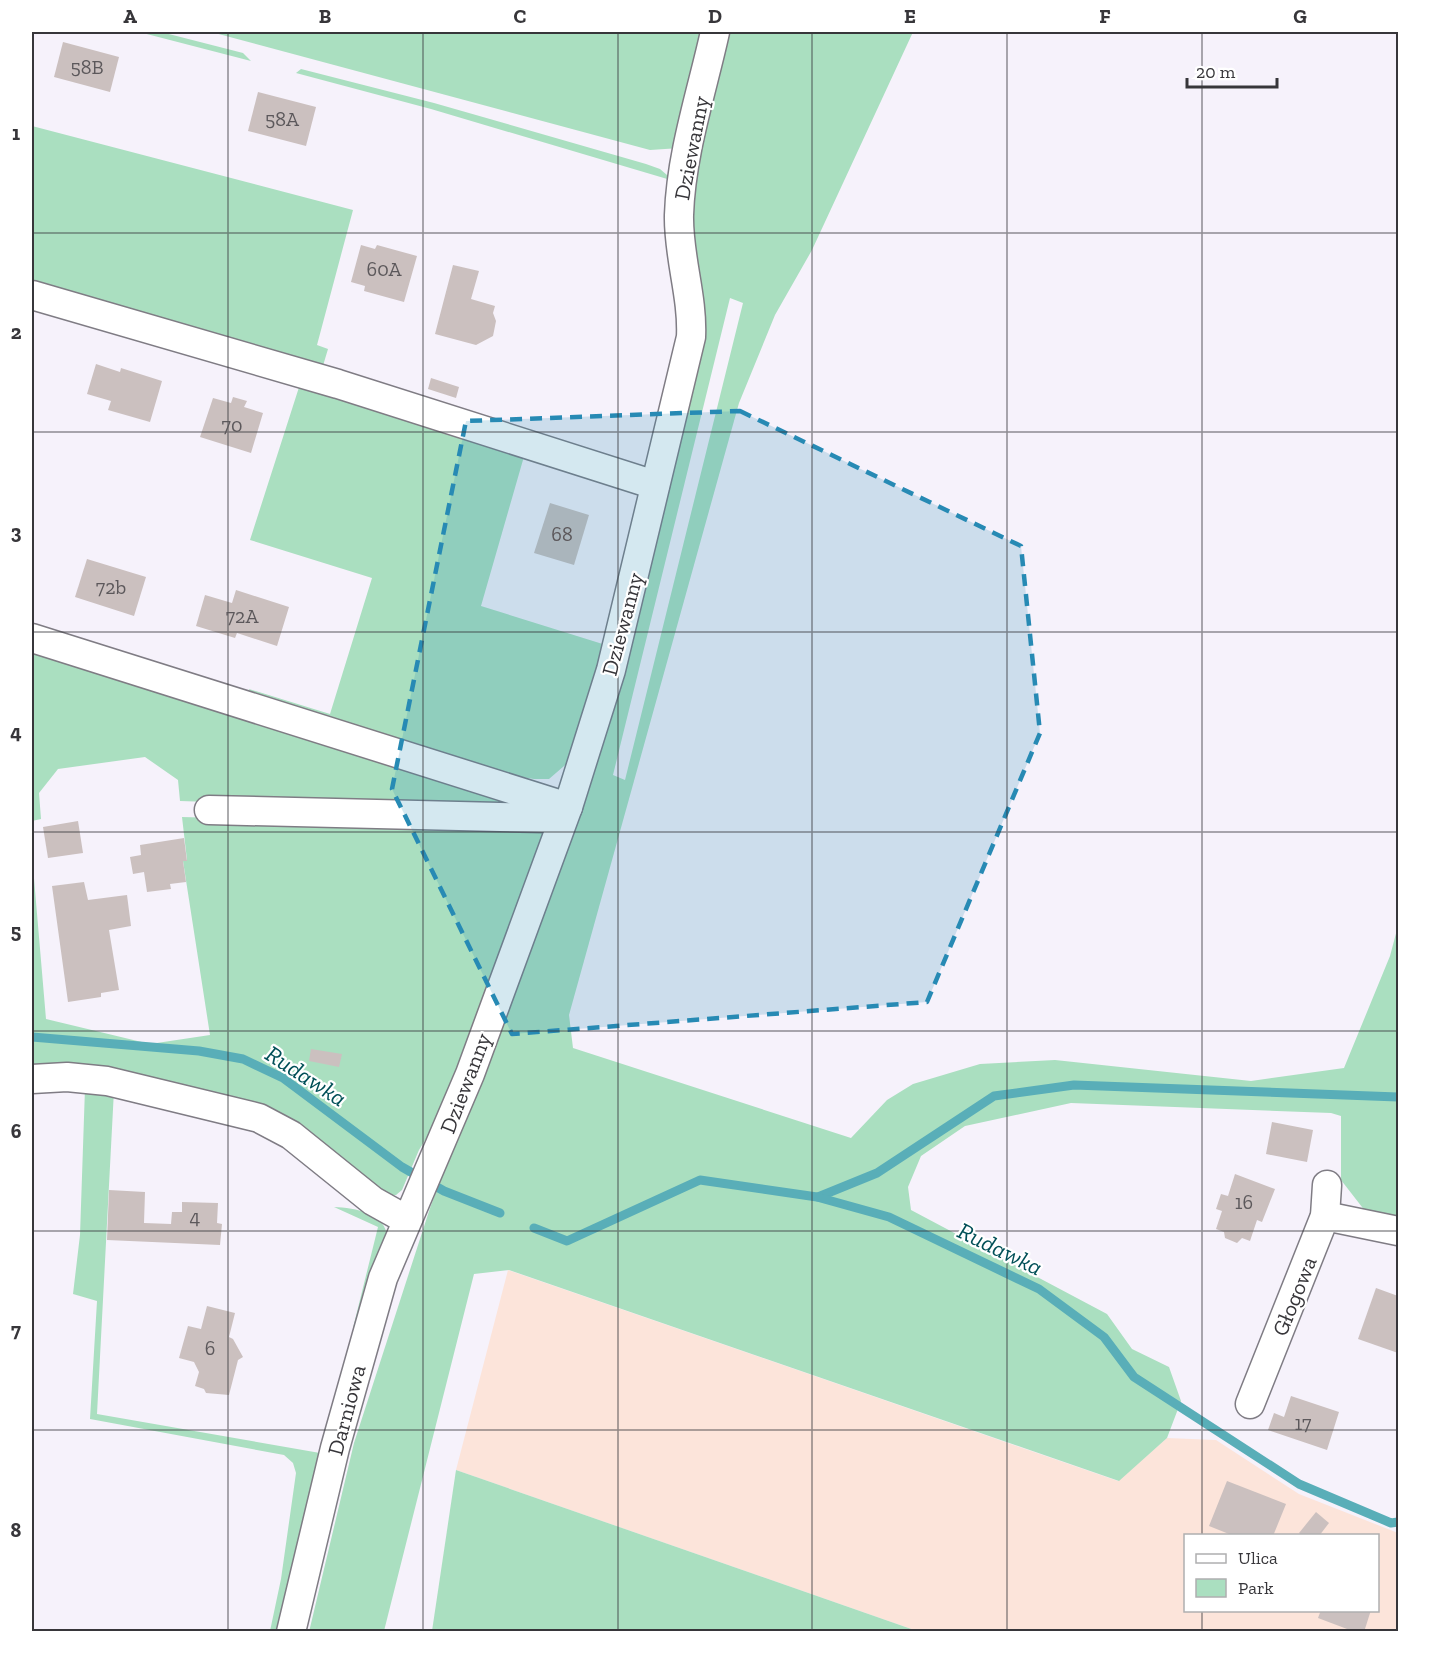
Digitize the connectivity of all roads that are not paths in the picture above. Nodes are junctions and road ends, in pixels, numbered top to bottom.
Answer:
1 (716, 32) edge
2 (32, 295) edge
3 (655, 486) junction
4 (32, 638) edge
5 (568, 807) junction
6 (209, 810) dead end
7 (32, 1079) edge
8 (1326, 1185) dead end
9 (419, 1194) joint
10 (1325, 1216) junction
11 (407, 1220) junction
12 (1398, 1231) edge
13 (1250, 1404) dead end
14 (291, 1632) edge

1 - 3 street, Dziewanny
2 - 3 street
3 - 5 street, Dziewanny
4 - 5 street
5 - 6 street
5 - 9 street, Dziewanny
7 - 11 street
8 - 10 street, Głogowa
9 - 11 street, Darniowa
10 - 12 street
10 - 13 street, Głogowa
11 - 14 street, Darniowa

